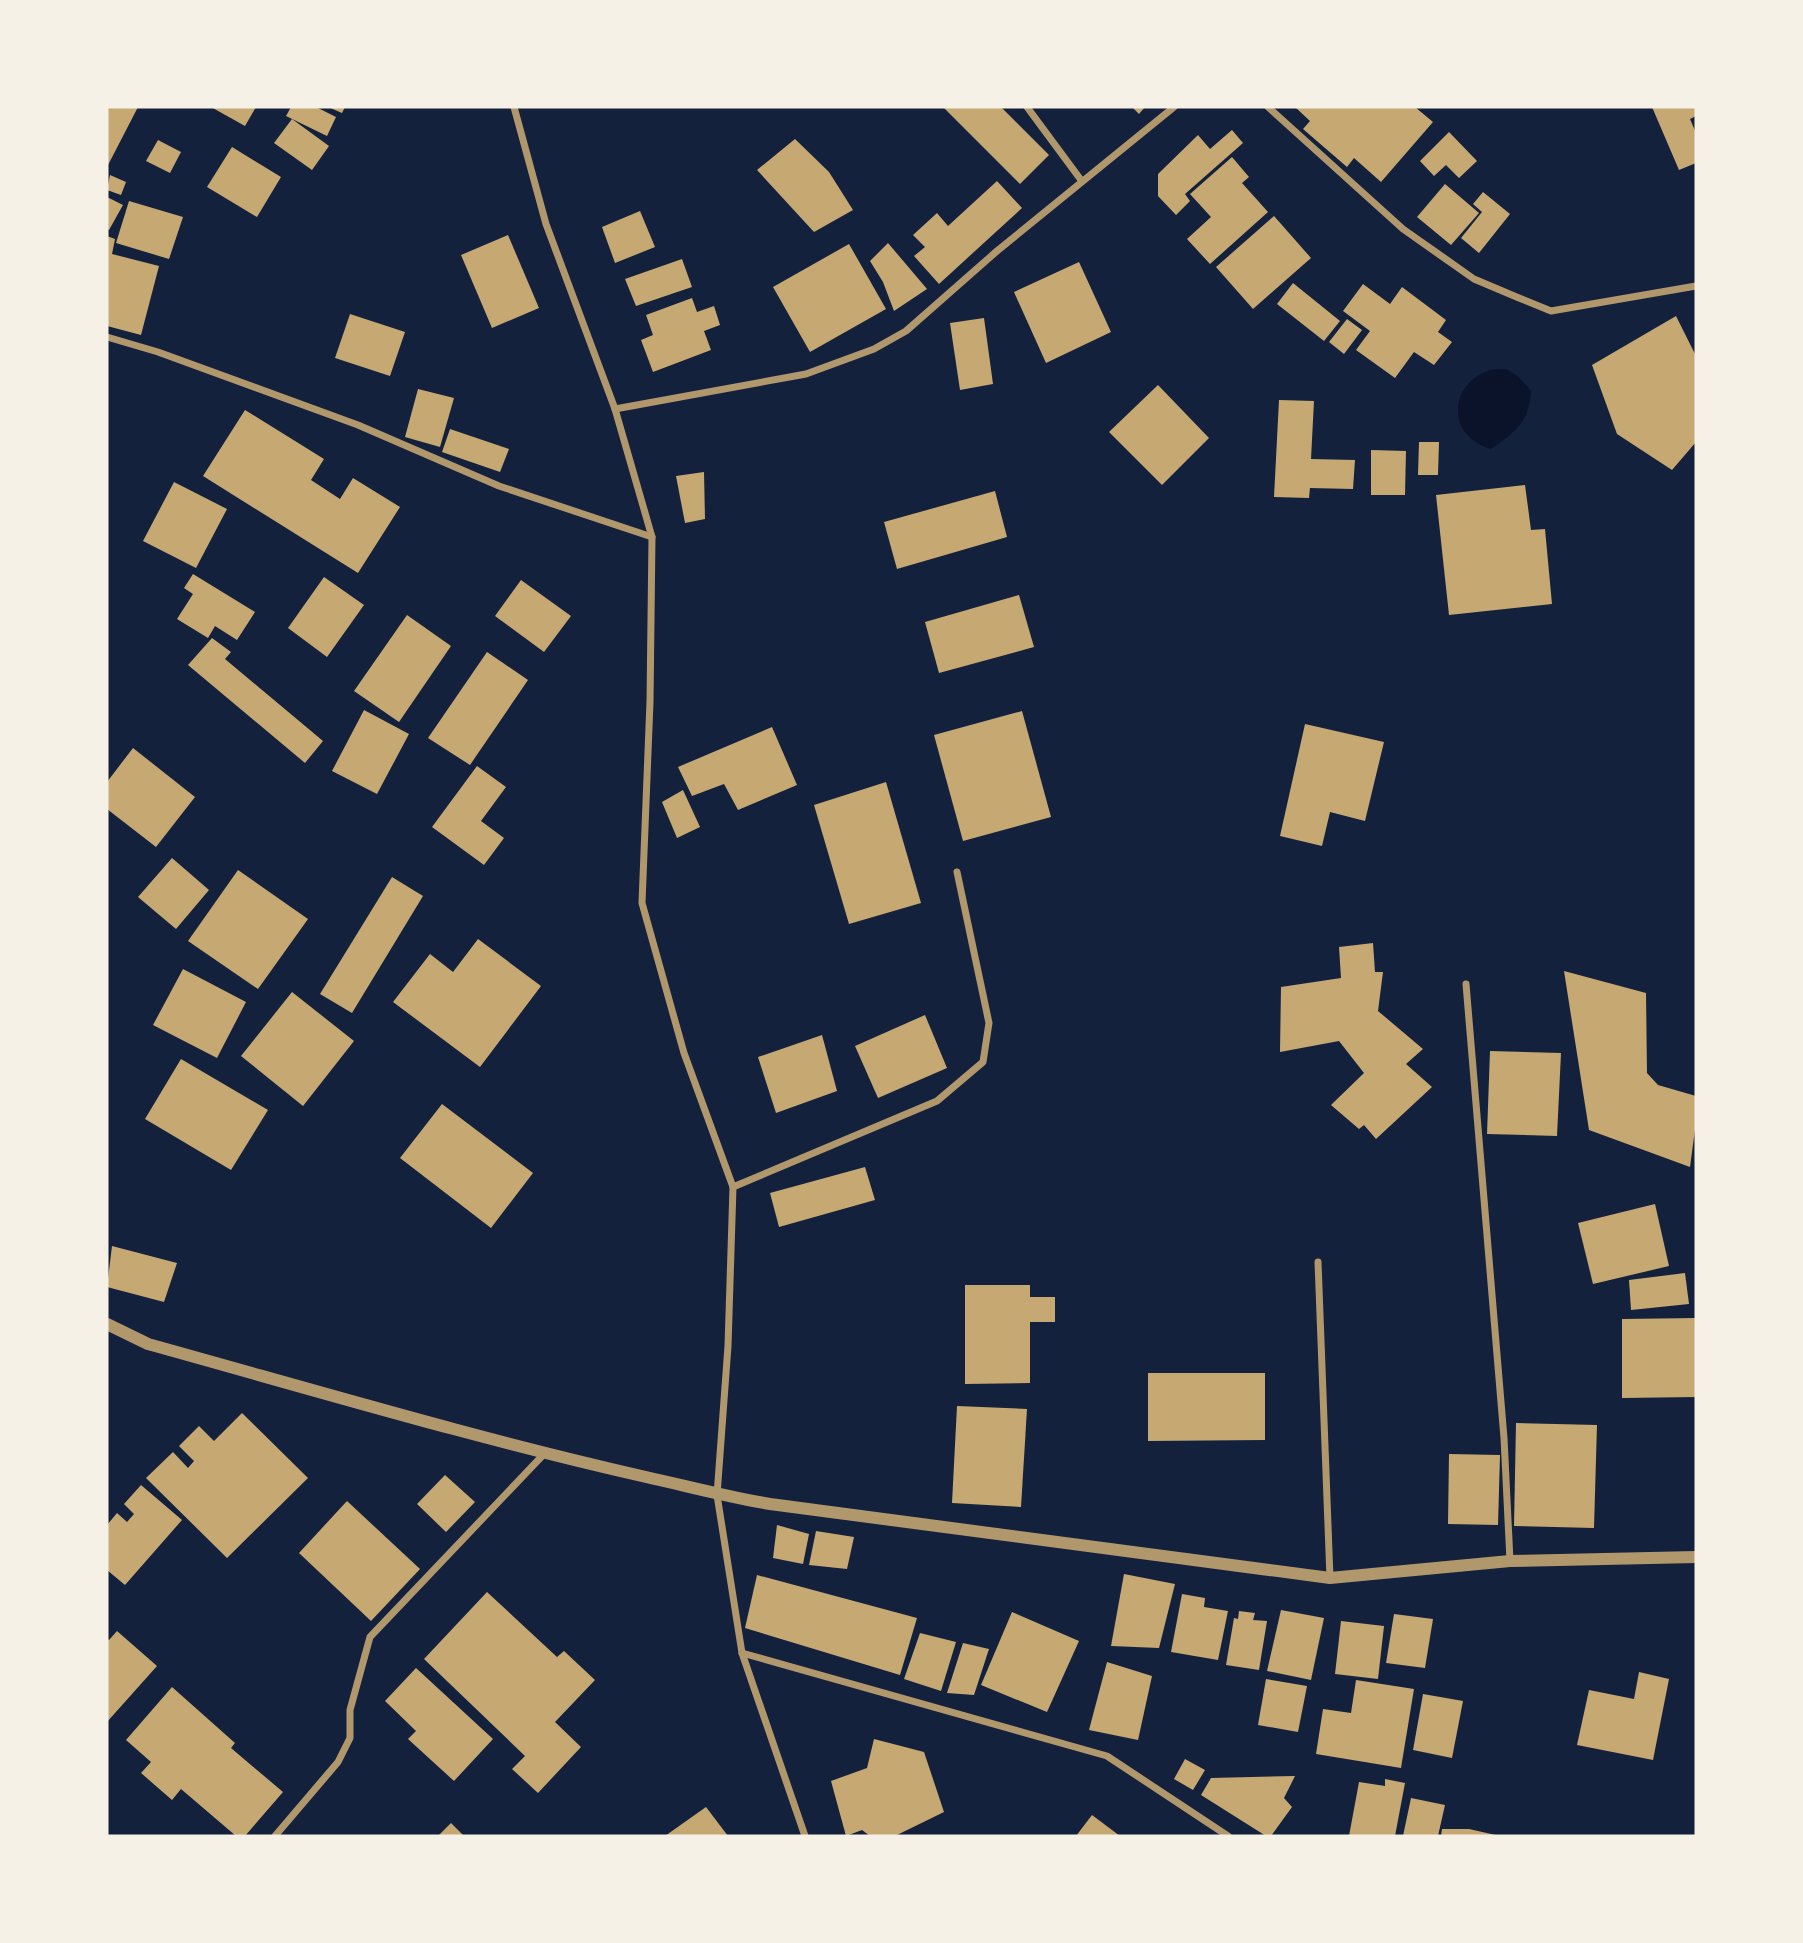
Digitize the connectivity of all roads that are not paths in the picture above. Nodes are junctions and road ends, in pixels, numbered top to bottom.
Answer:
1 (514, 107) edge
2 (1027, 107) edge
3 (1174, 107) edge
4 (1268, 107) edge
5 (1082, 180) junction
6 (1696, 286) edge
7 (107, 337) edge
8 (615, 410) junction
9 (652, 537) junction
10 (957, 872) dead end
11 (1466, 984) dead end
12 (733, 1187) junction
13 (1318, 1262) dead end
14 (107, 1324) edge
15 (544, 1454) junction
16 (717, 1495) junction
17 (1696, 1557) edge
18 (1510, 1561) junction
19 (1330, 1578) junction
20 (742, 1653) junction
21 (275, 1836) edge
22 (805, 1836) edge
23 (1228, 1836) edge

1 - 8 street
2 - 5 street
3 - 5 street
4 - 6 street
5 - 8 street
7 - 9 street
8 - 9 street
9 - 12 street
10 - 12 street
11 - 18 street
12 - 16 street
13 - 19 street
14 - 15 street
15 - 16 street
15 - 21 street
16 - 19 street
16 - 20 street
17 - 18 street
18 - 19 street
20 - 22 street
20 - 23 street

